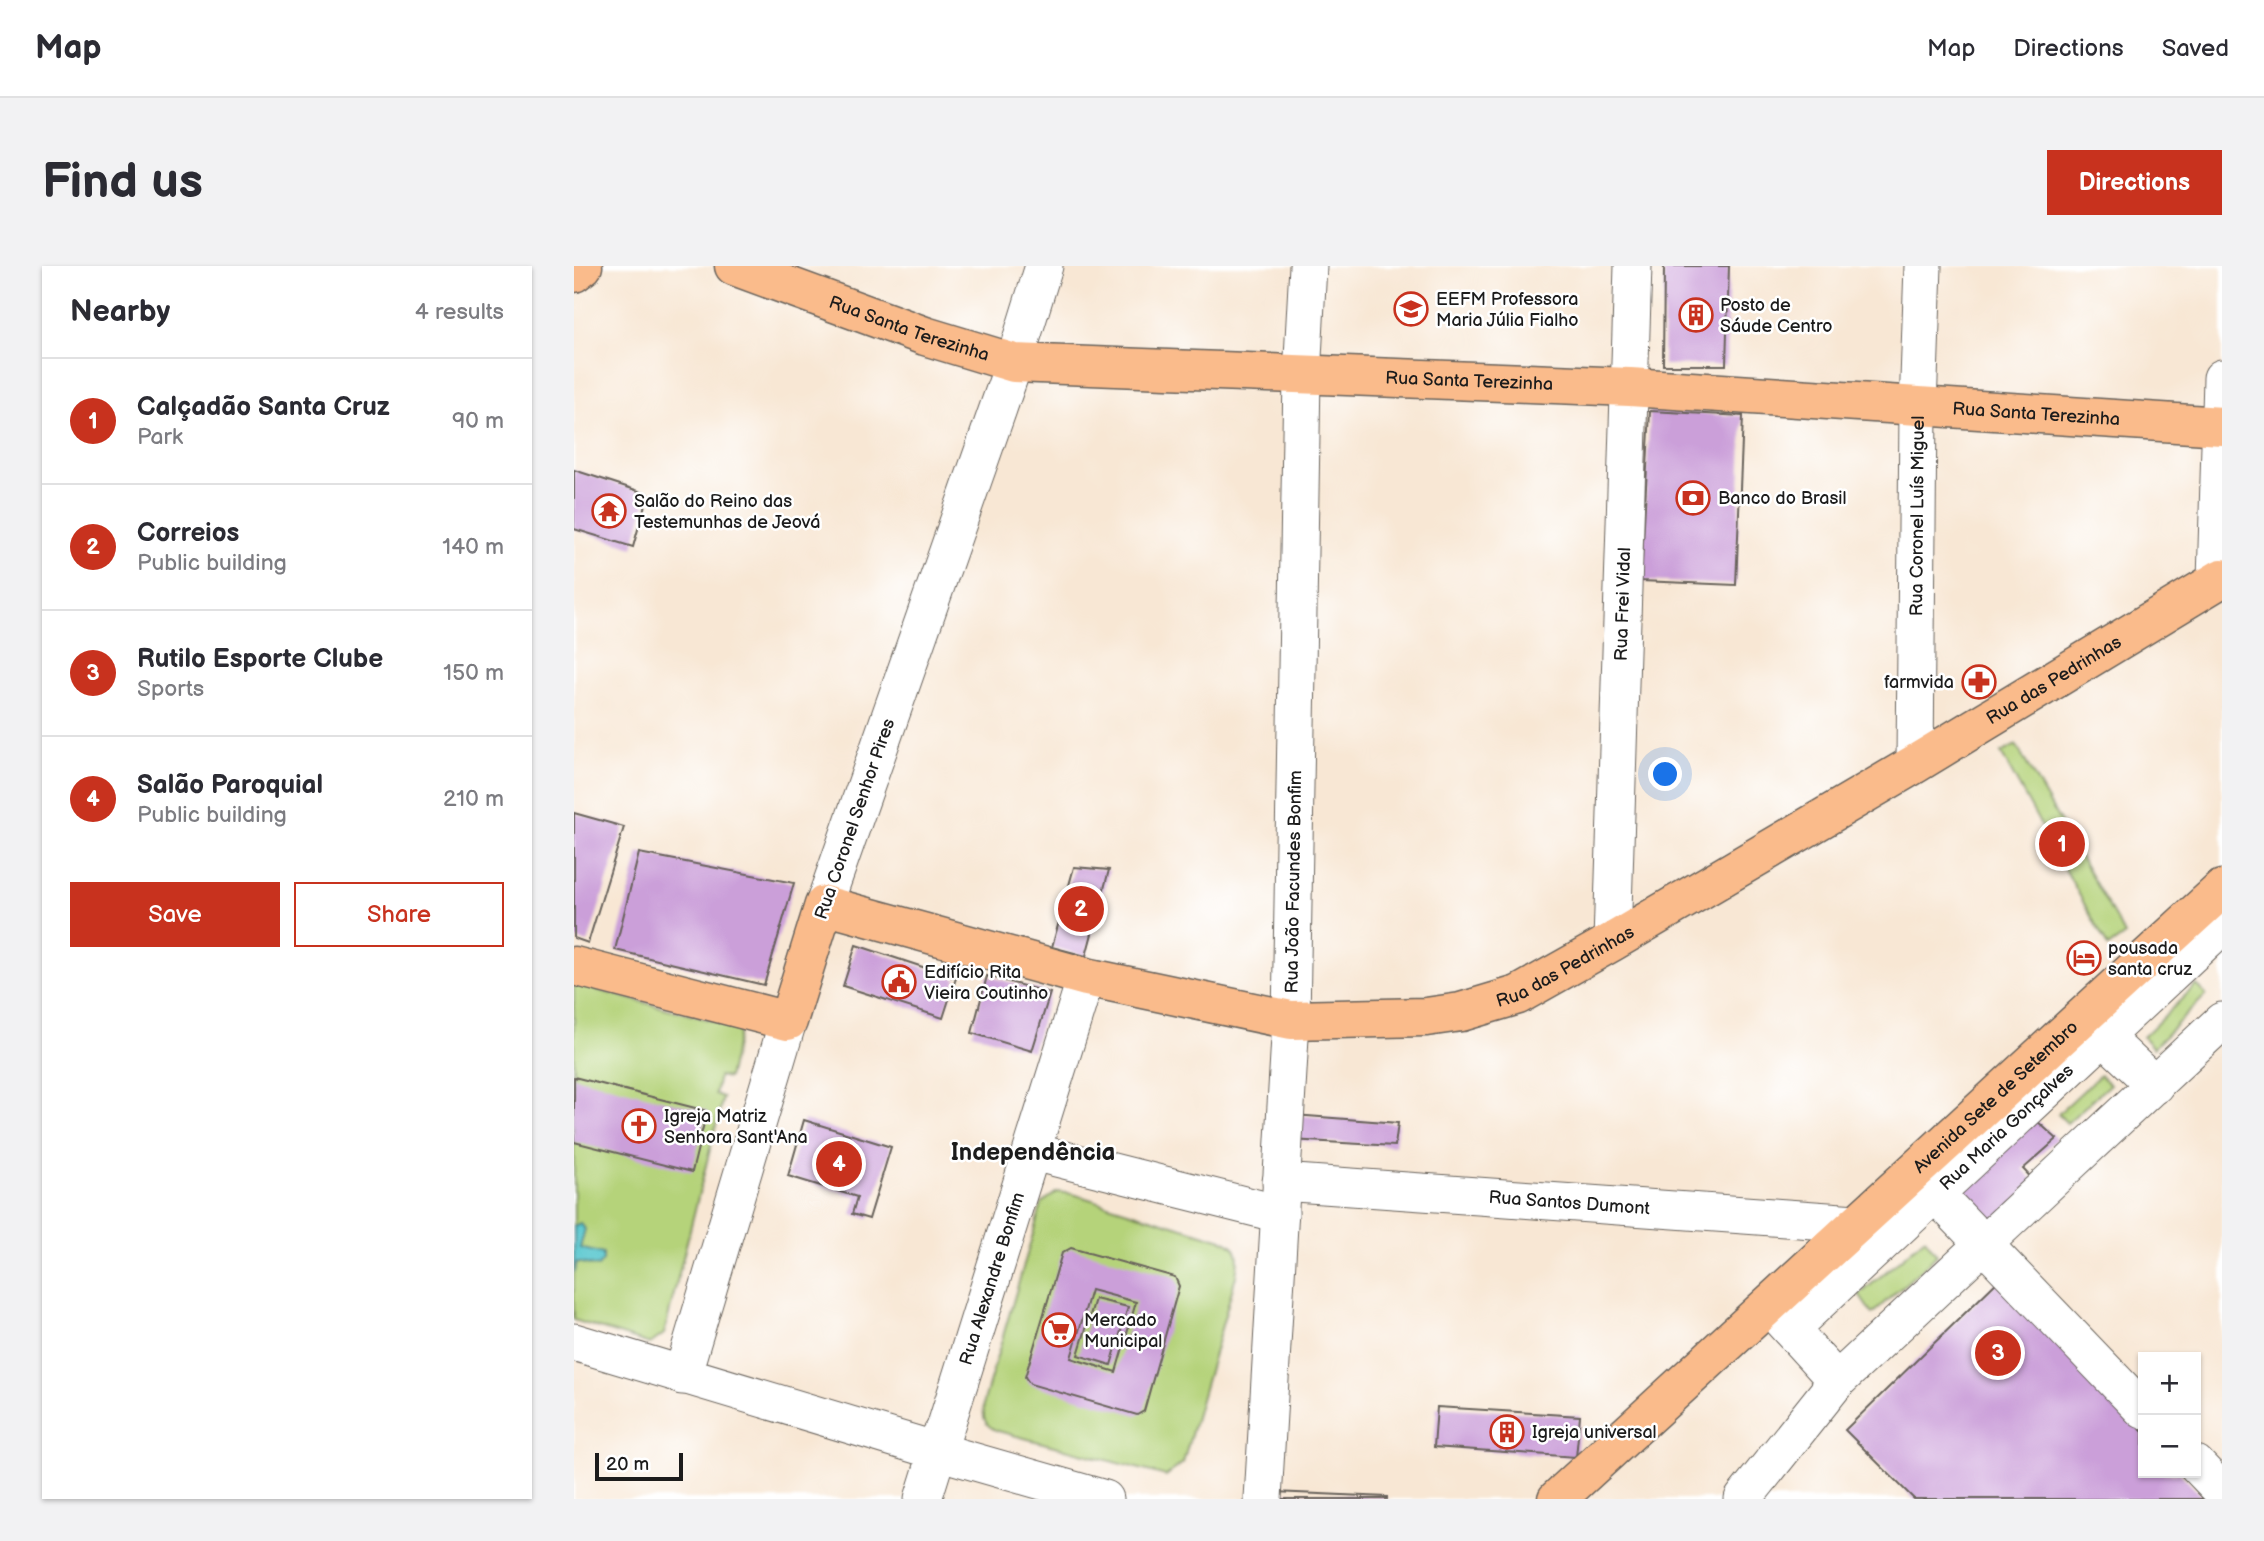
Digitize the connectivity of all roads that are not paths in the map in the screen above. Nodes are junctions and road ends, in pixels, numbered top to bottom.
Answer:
1 (583, 266) edge
2 (734, 266) edge
3 (1044, 266) edge
4 (1308, 266) edge
5 (1633, 266) edge
6 (1923, 266) edge
7 (574, 274) edge
8 (1014, 363) junction
9 (1302, 376) junction
10 (2222, 378) edge
11 (1630, 387) junction
12 (1918, 408) junction
13 (2221, 426) edge
14 (2219, 579) edge
15 (1914, 764) junction
16 (2222, 889) edge
17 (824, 905) junction
18 (2218, 939) edge
19 (1612, 942) junction
20 (574, 966) edge
21 (1086, 977) junction
22 (1291, 1020) junction
23 (788, 1021) junction
24 (2222, 1021) edge
25 (2104, 1037) junction
26 (2155, 1085) junction
27 (1033, 1152) junction
28 (1924, 1183) junction
29 (1280, 1198) junction
30 (1856, 1223) junction
31 (1985, 1245) junction
32 (1778, 1317) junction
33 (574, 1342) edge
34 (682, 1376) junction
35 (1837, 1381) junction
36 (2138, 1405) edge
37 (937, 1451) junction
38 (2201, 1469) edge
39 (2222, 1492) edge
40 (923, 1499) edge
41 (1105, 1499) edge
42 (1263, 1499) edge
43 (1557, 1499) edge
44 (1743, 1499) edge

1 - 7 main road
2 - 8 main road, Rua Santa Terezinha
3 - 8 street, Rua Coronel Senhor Pires
4 - 9 street, Rua João Facundes Bonfim
5 - 11 street, Rua Frei Vidal
6 - 12 street, Rua Coronel Luís Miguel
8 - 9 main road, Rua Santa Terezinha
8 - 17 street, Rua Coronel Senhor Pires
9 - 11 main road, Rua Santa Terezinha
9 - 22 street, Rua João Facundes Bonfim
10 - 13 street
11 - 12 main road, Rua Santa Terezinha
11 - 19 street, Rua Frei Vidal
12 - 13 main road, Rua Santa Terezinha
12 - 15 street, Rua Coronel Luís Miguel
13 - 14 street
14 - 15 main road, Rua das Pedrinhas
15 - 19 main road, Rua das Pedrinhas
16 - 28 main road, Avenida Sete de Setembro
17 - 21 main road, Rua das Pedrinhas
17 - 23 main road, Rua Coronel Senhor Pires
18 - 25 street, Rua Maria Gonçalves
19 - 22 main road, Rua das Pedrinhas
20 - 23 main road
21 - 22 main road, Rua das Pedrinhas
21 - 27 street, Rua Alexandre Bonfim
22 - 29 street, Rua João Facundes Bonfim
23 - 34 street, Rua Coronel Senhor Pires
24 - 26 street
25 - 26 street
25 - 28 street, Rua Maria Gonçalves
26 - 31 street
27 - 29 street, Rua Santos Dumont
27 - 37 street, Rua Alexandre Bonfim
28 - 30 main road, Avenida Sete de Setembro
28 - 31 street
28 - 32 street, Rua Maria Gonçalves
29 - 30 street, Rua Santos Dumont
29 - 42 street, Rua João Facundes Bonfim
30 - 32 main road, Avenida Sete de Setembro
31 - 35 street
31 - 36 street
32 - 35 street
32 - 43 main road, Avenida Sete de Setembro
33 - 34 street
34 - 37 street
35 - 44 street
37 - 40 street, Rua Alexandre Bonfim
37 - 41 street
38 - 39 street

